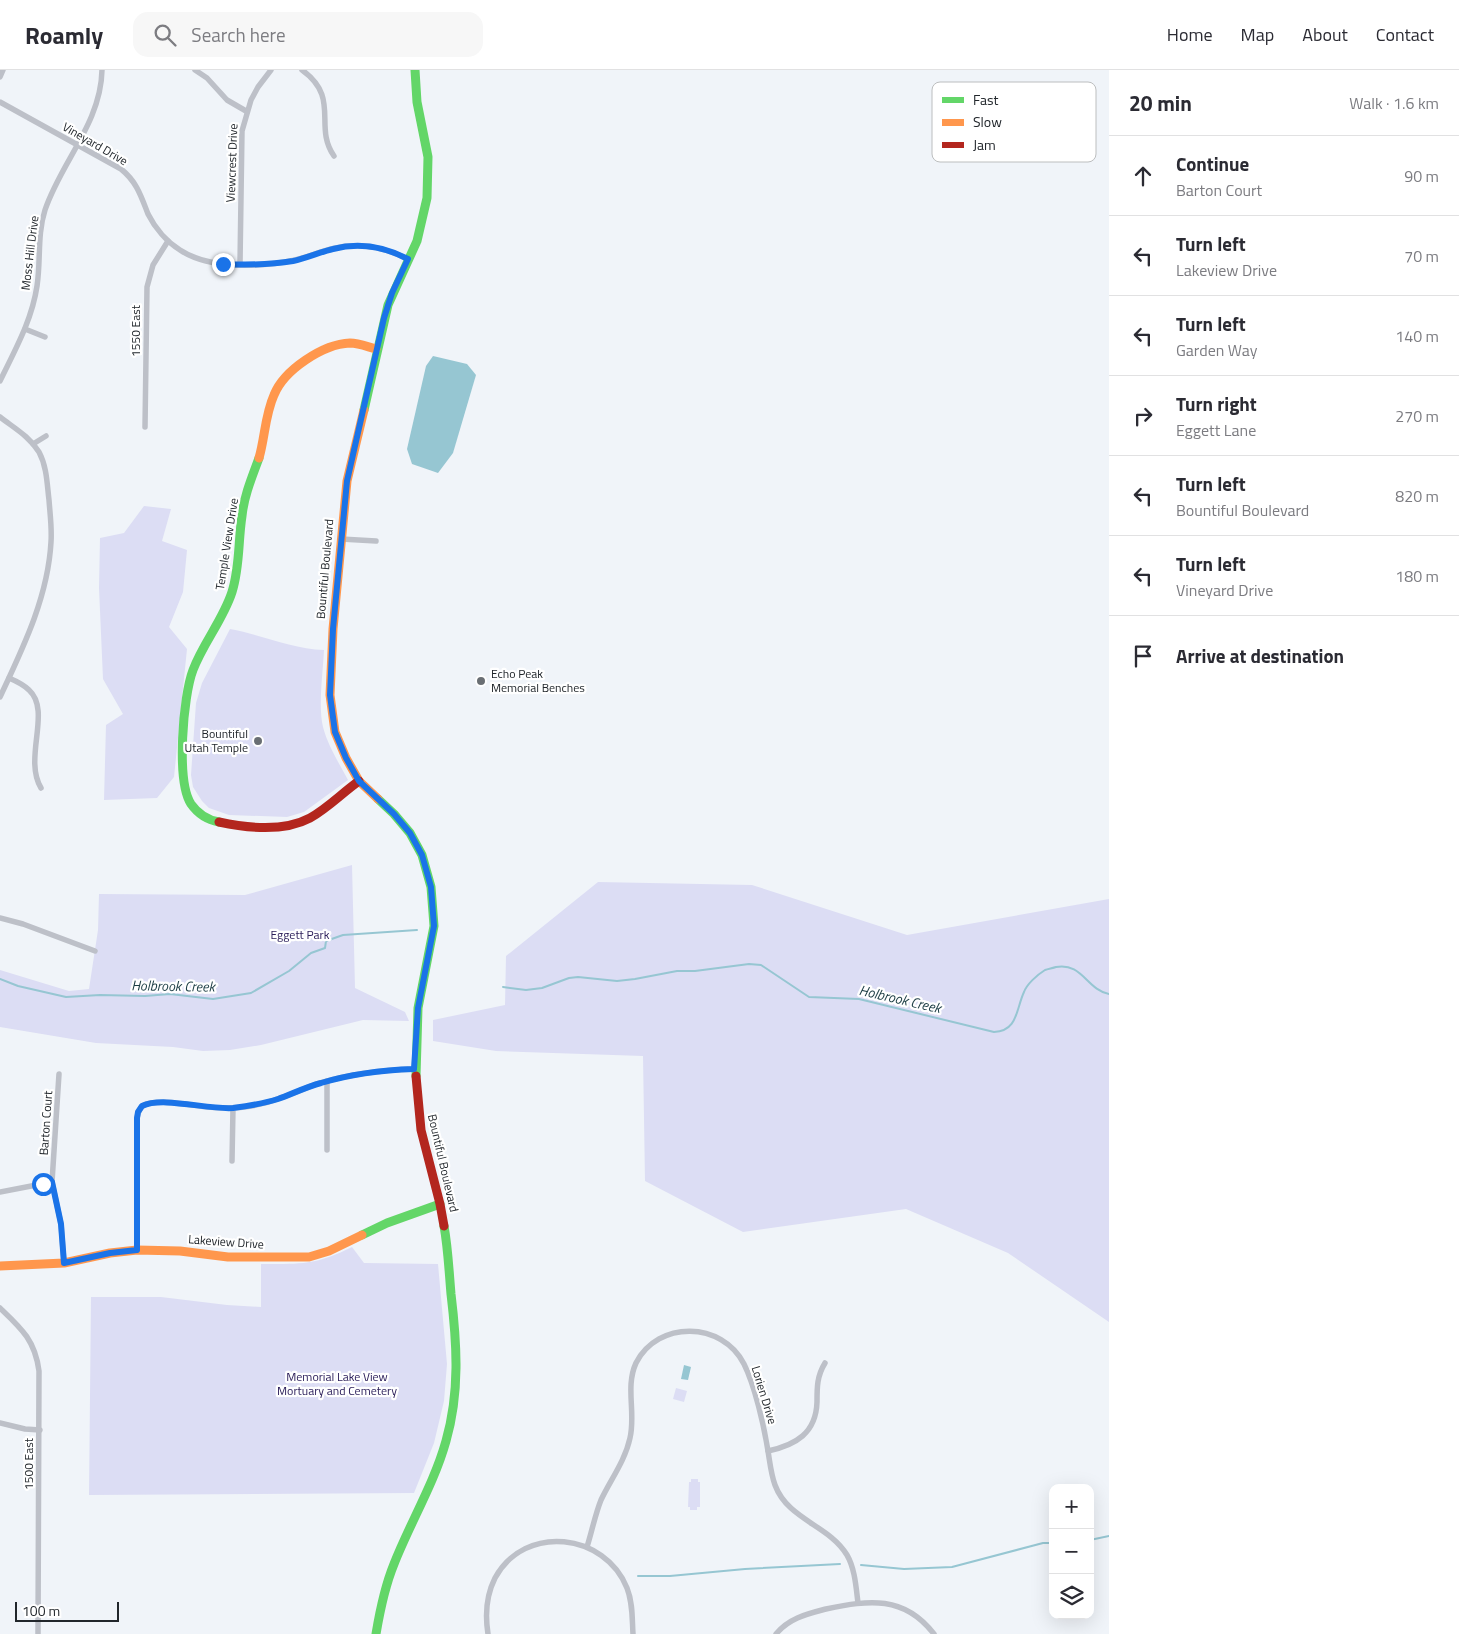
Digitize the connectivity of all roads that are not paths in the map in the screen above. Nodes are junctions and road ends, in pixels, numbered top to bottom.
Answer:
1 (3, 70) edge
2 (102, 70) edge
3 (195, 70) edge
4 (271, 70) edge
5 (302, 70) edge
6 (415, 70) edge
7 (0, 77) edge
8 (0, 102) edge
9 (246, 111) junction
10 (78, 144) junction
11 (334, 156) dead end
12 (168, 241) junction
13 (408, 259) junction
14 (240, 264) junction
15 (26, 329) junction
16 (45, 337) dead end
17 (376, 349) junction
18 (0, 381) edge
19 (0, 417) edge
20 (145, 427) dead end
21 (46, 436) dead end
22 (33, 444) junction
23 (341, 539) junction
24 (376, 541) dead end
25 (8, 678) junction
26 (0, 697) edge
27 (359, 781) junction
28 (41, 788) dead end
29 (0, 918) edge
30 (95, 951) dead end
31 (414, 1069) junction
32 (59, 1074) dead end
33 (327, 1081) junction
34 (233, 1108) junction
35 (327, 1150) dead end
36 (232, 1161) dead end
37 (52, 1182) junction
38 (0, 1192) edge
39 (440, 1204) junction
40 (137, 1250) junction
41 (64, 1263) junction
42 (0, 1266) edge
43 (0, 1308) edge
44 (824, 1364) dead end
45 (0, 1423) edge
46 (40, 1430) junction
47 (768, 1452) junction
48 (587, 1547) junction
49 (858, 1603) junction
50 (38, 1634) edge
51 (376, 1634) edge
52 (488, 1634) edge
53 (633, 1634) edge
54 (776, 1634) edge
55 (934, 1634) edge

1 - 7 street
2 - 10 street, Moss Hill Drive
3 - 9 street
4 - 9 street, Viewcrest Drive
5 - 11 street
6 - 13 main road, Bountiful Boulevard
8 - 10 street, Vineyard Drive
9 - 14 street, Viewcrest Drive
10 - 12 street, Vineyard Drive
10 - 15 street, Moss Hill Drive
12 - 14 street, Vineyard Drive
12 - 20 street, 1550 East
13 - 14 street, Vineyard Drive
13 - 17 main road, Bountiful Boulevard
15 - 16 street
15 - 18 street, Moss Hill Drive
17 - 23 main road, Bountiful Boulevard
17 - 27 main road, Temple View Drive
19 - 22 street
21 - 22 street
22 - 25 street
23 - 24 street
23 - 27 main road, Bountiful Boulevard
25 - 26 street
25 - 28 street
27 - 31 main road, Bountiful Boulevard
29 - 30 street
31 - 33 street
31 - 39 main road, Bountiful Boulevard
32 - 37 street, Barton Court
33 - 34 street
33 - 35 street
34 - 36 street
34 - 40 street
37 - 38 street
37 - 41 street, Barton Court
39 - 40 main road, Lakeview Drive
39 - 51 main road, Bountiful Boulevard
40 - 41 main road, Lakeview Drive
41 - 42 main road, Lakeview Drive
43 - 46 street, 1500 East
44 - 47 street
45 - 46 street
46 - 50 street, 1500 East
47 - 48 street, Lorien Drive
47 - 49 street, Lorien Drive
48 - 52 street
48 - 53 street
49 - 54 street
49 - 55 street

